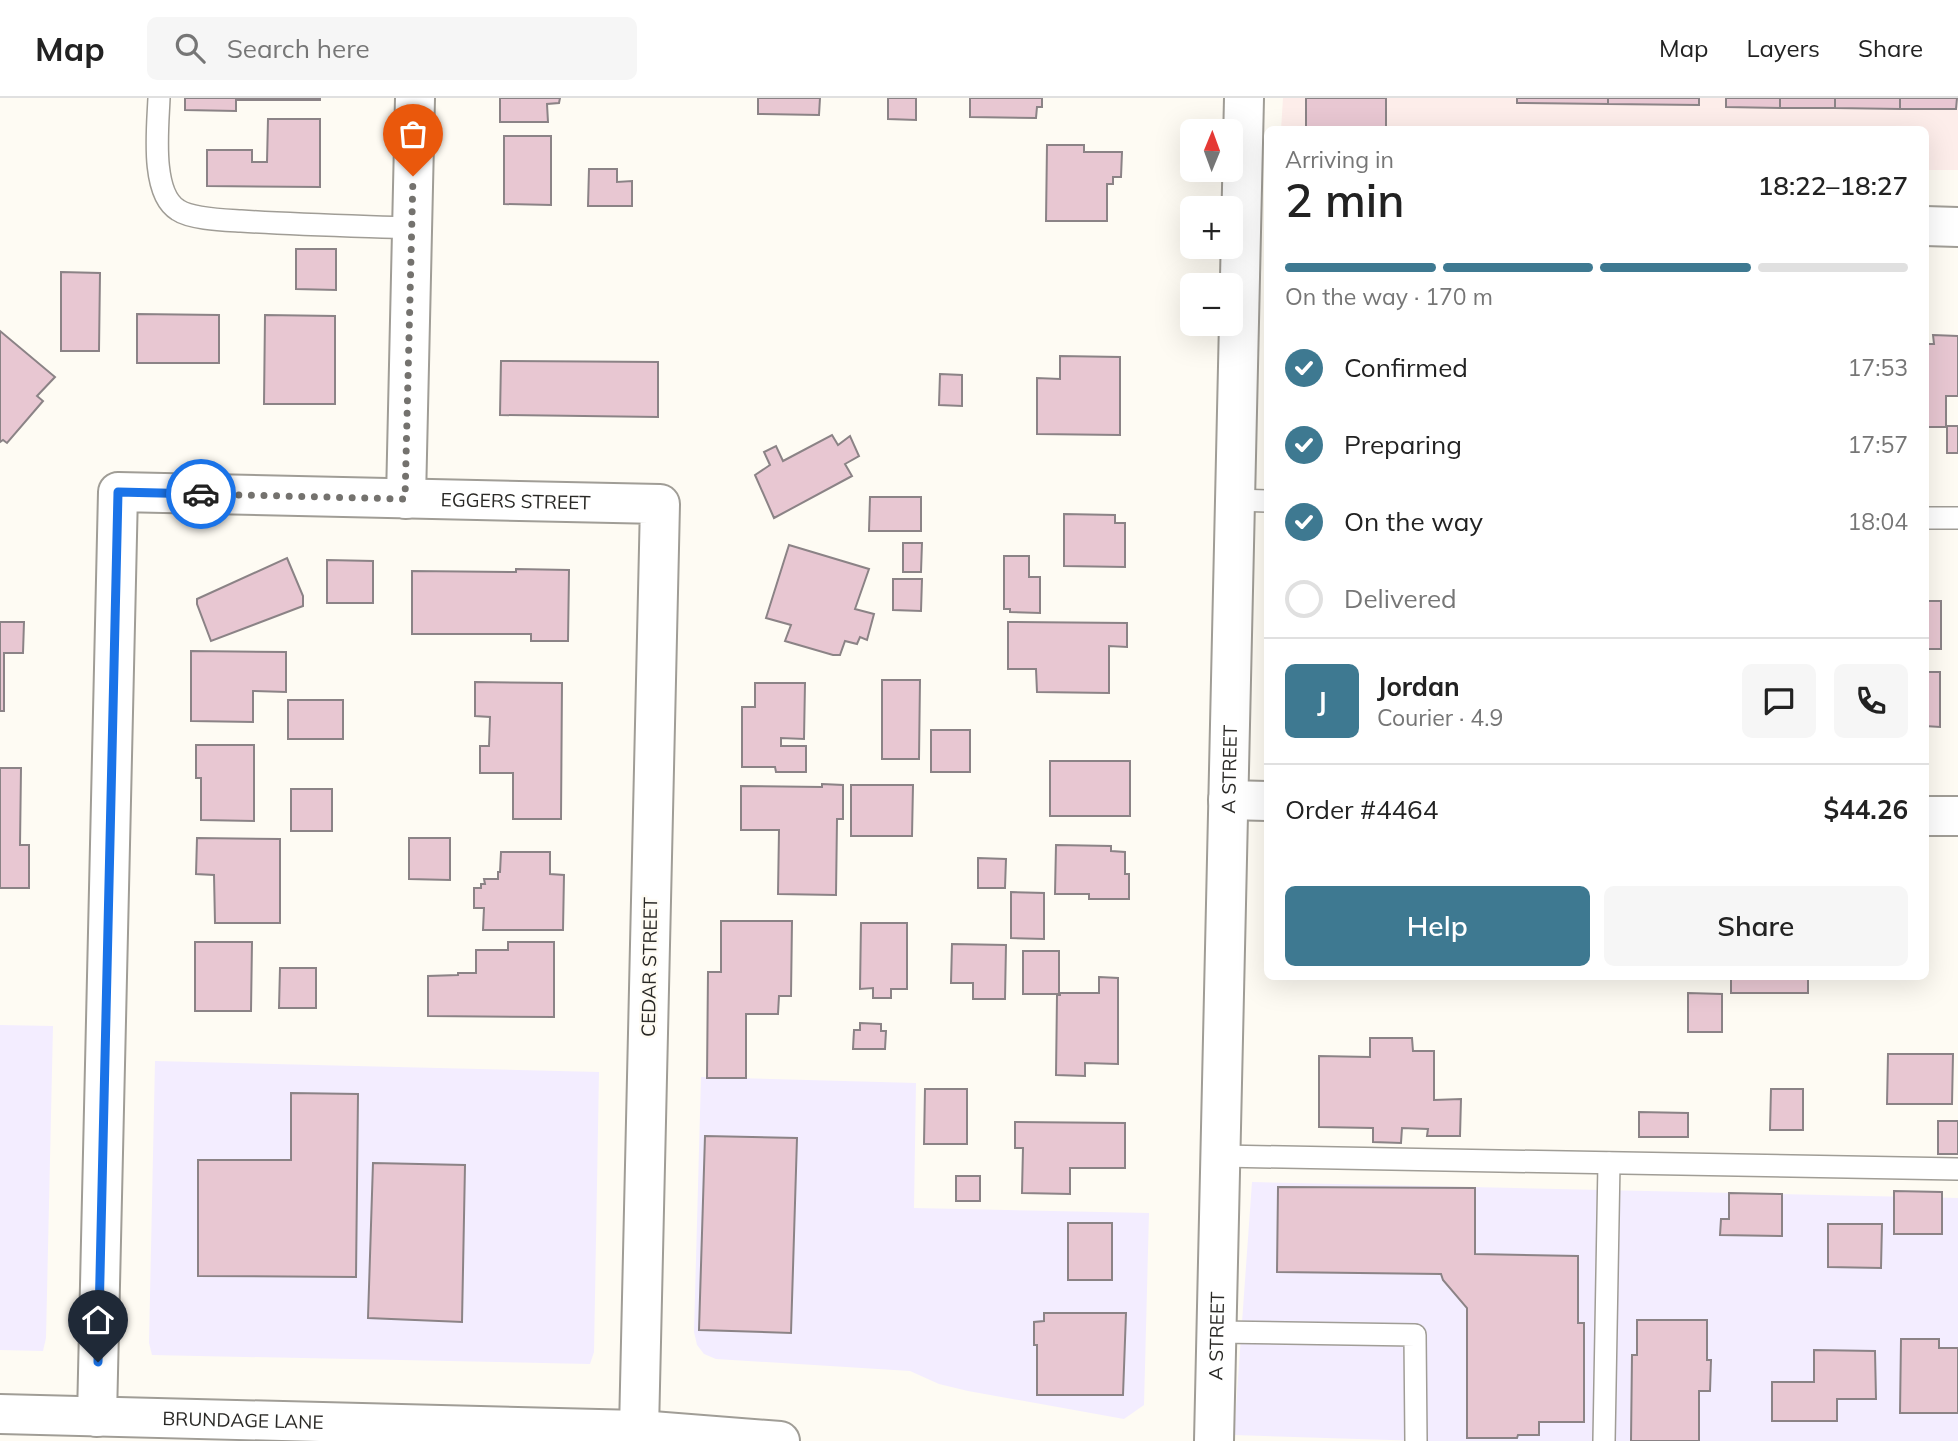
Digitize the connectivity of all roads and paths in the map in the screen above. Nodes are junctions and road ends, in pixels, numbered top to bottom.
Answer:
1 (159, 98) edge
2 (415, 98) edge
3 (1244, 98) edge
4 (1254, 211) edge
5 (1929, 226) edge
6 (1958, 227) edge
7 (412, 228) junction
8 (405, 499) junction
9 (1251, 500) edge
10 (660, 504) joint
11 (1929, 517) edge
12 (1958, 518) edge
13 (1228, 800) junction
14 (1264, 801) edge
15 (1929, 816) edge
16 (1958, 816) edge
17 (1221, 1156) junction
18 (1609, 1163) junction
19 (1958, 1169) edge
20 (1217, 1332) junction
21 (0, 1415) edge
22 (97, 1417) junction
23 (639, 1430) junction
24 (369, 1433) edge
25 (463, 1433) edge
26 (780, 1441) edge
27 (1214, 1441) edge
28 (1416, 1441) edge
29 (1604, 1441) edge

1 - 7 lane
2 - 7 street
3 - 4 street, A STREET
4 - 9 street, A STREET
5 - 6 street
7 - 8 street
8 - 10 street, EGGERS STREET
8 - 22 street, EGGERS STREET
9 - 13 street, A STREET
10 - 23 street, CEDAR STREET
11 - 12 lane
13 - 14 street
13 - 17 street, A STREET
15 - 16 street
17 - 18 lane
17 - 20 street, A STREET
18 - 19 lane
18 - 29 lane
20 - 27 street, A STREET
20 - 28 lane
21 - 22 street, BRUNDAGE LANE
22 - 24 street, BRUNDAGE LANE
23 - 25 street, BRUNDAGE LANE
23 - 26 street, BRUNDAGE LANE
24 - 25 street, BRUNDAGE LANE

